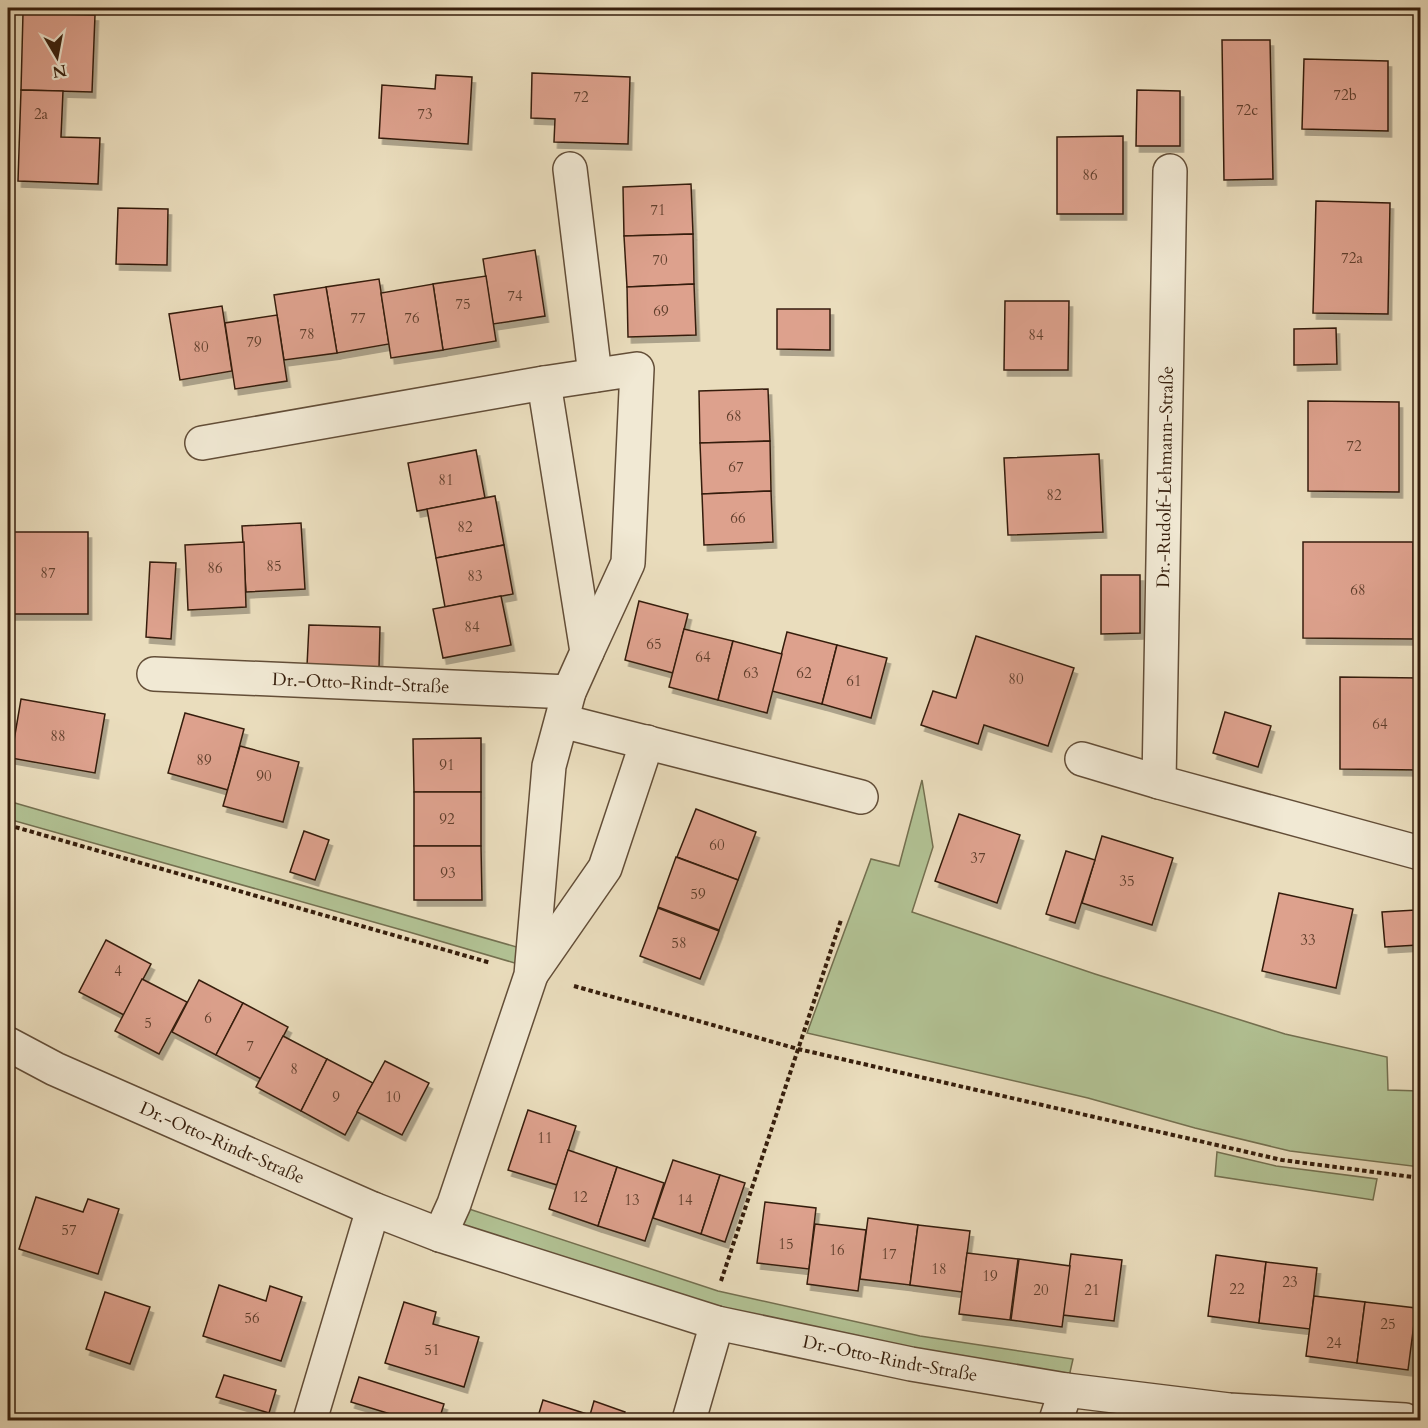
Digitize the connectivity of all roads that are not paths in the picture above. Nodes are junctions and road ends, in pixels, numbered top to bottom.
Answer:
1 (570, 169) dead end
2 (1170, 171) dead end
3 (595, 375) junction
4 (544, 383) junction
5 (202, 443) dead end
6 (586, 652) junction
7 (154, 674) dead end
8 (565, 706) junction
9 (647, 741) junction
10 (1082, 759) dead end
11 (1160, 783) junction
12 (861, 798) dead end
13 (1420, 853) edge
14 (531, 975) junction
15 (8, 1044) edge
16 (373, 1209) junction
17 (440, 1235) junction
18 (717, 1323) junction
19 (1061, 1405) edge
20 (310, 1420) edge
21 (688, 1420) edge
22 (1405, 1420) edge

1 - 3 street
2 - 11 street, Dr.-Rudolf-Lehmann-Straße
3 - 4 street
3 - 6 street
4 - 5 street
4 - 6 street
6 - 8 street
7 - 8 street, Dr.-Otto-Rindt-Straße
8 - 9 street, Dr.-Otto-Rindt-Straße
8 - 14 street
9 - 12 street, Dr.-Otto-Rindt-Straße
9 - 14 street
10 - 11 street
11 - 13 street
14 - 17 street
15 - 16 street, Dr.-Otto-Rindt-Straße
16 - 17 street, Dr.-Otto-Rindt-Straße
16 - 20 street
17 - 18 street, Dr.-Otto-Rindt-Straße
18 - 19 street, Dr.-Otto-Rindt-Straße
18 - 21 street
19 - 22 street, Dr.-Otto-Rindt-Straße

